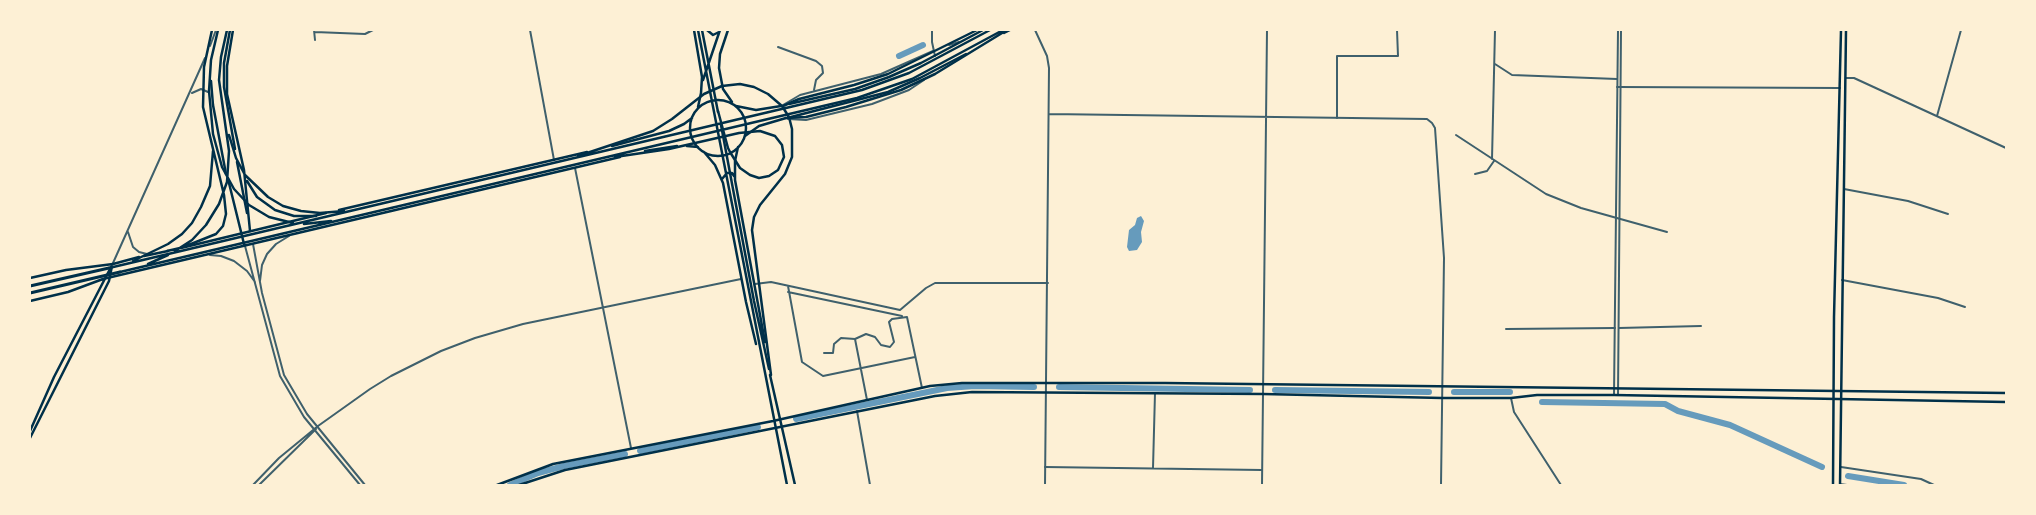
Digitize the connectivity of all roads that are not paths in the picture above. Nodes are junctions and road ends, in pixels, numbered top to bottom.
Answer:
1 (212, 30) edge
2 (217, 30) edge
3 (230, 30) edge
4 (373, 30) edge
5 (530, 30) edge
6 (694, 30) edge
7 (698, 30) edge
8 (702, 30) edge
9 (706, 30) edge
10 (720, 30) edge
11 (728, 30) edge
12 (932, 30) edge
13 (977, 30) edge
14 (983, 30) edge
15 (990, 30) edge
16 (1007, 30) edge
17 (1035, 30) edge
18 (1267, 30) edge
19 (1397, 30) edge
20 (1495, 30) edge
21 (1619, 30) edge
22 (1841, 30) edge
23 (1846, 30) edge
24 (1961, 30) edge
25 (314, 31) edge
26 (315, 40) dead end
27 (964, 40) junction
28 (778, 47) dead end
29 (933, 50) junction
30 (935, 56) junction
31 (1494, 63) junction
32 (934, 71) junction
33 (1846, 78) junction
34 (1617, 79) junction
35 (702, 87) junction
36 (1619, 87) junction
37 (1840, 88) junction
38 (814, 92) junction
39 (212, 96) junction
40 (189, 97) junction
41 (733, 104) junction
42 (736, 106) junction
43 (783, 106) junction
44 (698, 108) junction
45 (718, 111) junction
46 (223, 113) junction
47 (1049, 114) junction
48 (211, 115) junction
49 (1937, 116) junction
50 (1266, 117) junction
51 (692, 118) junction
52 (786, 118) junction
53 (1336, 118) junction
54 (1456, 135) dead end
55 (745, 136) junction
56 (647, 138) junction
57 (698, 147) junction
58 (738, 147) junction
59 (2006, 148) edge
60 (650, 150) junction
61 (704, 152) junction
62 (603, 158) junction
63 (554, 160) junction
64 (1493, 160) junction
65 (557, 162) junction
66 (575, 168) junction
67 (1475, 174) dead end
68 (245, 176) junction
69 (735, 177) junction
70 (722, 180) junction
71 (1844, 189) junction
72 (380, 204) junction
73 (364, 214) junction
74 (1948, 214) dead end
75 (316, 216) junction
76 (1618, 219) junction
77 (128, 231) junction
78 (250, 231) junction
79 (1667, 232) dead end
80 (241, 233) junction
81 (294, 234) junction
82 (253, 244) junction
83 (245, 246) junction
84 (167, 251) junction
85 (152, 254) junction
86 (207, 255) junction
87 (113, 264) junction
88 (108, 268) junction
89 (120, 272) junction
90 (30, 278) edge
91 (110, 278) junction
92 (103, 279) junction
93 (741, 279) junction
94 (1842, 280) junction
95 (760, 283) junction
96 (1048, 283) junction
97 (755, 284) junction
98 (30, 286) edge
99 (257, 286) junction
100 (261, 286) junction
101 (788, 286) junction
102 (30, 292) edge
103 (788, 292) junction
104 (30, 301) edge
105 (603, 307) junction
106 (1965, 307) dead end
107 (900, 310) junction
108 (902, 317) junction
109 (1701, 326) dead end
110 (1617, 328) junction
111 (1506, 329) dead end
112 (855, 339) junction
113 (824, 353) dead end
114 (915, 357) junction
115 (861, 368) junction
116 (770, 375) junction
117 (764, 377) junction
118 (1046, 383) junction
119 (1263, 385) junction
120 (1443, 386) junction
121 (922, 388) junction
122 (1616, 390) junction
123 (1833, 391) junction
124 (1841, 391) junction
125 (1046, 392) junction
126 (1155, 393) junction
127 (2006, 393) edge
128 (1263, 394) junction
129 (1616, 395) junction
130 (1442, 398) junction
131 (1511, 398) junction
132 (867, 400) junction
133 (1833, 400) junction
134 (1841, 400) junction
135 (2006, 402) edge
136 (857, 411) junction
137 (780, 419) junction
138 (773, 421) junction
139 (318, 426) junction
140 (782, 427) junction
141 (315, 429) junction
142 (774, 429) junction
143 (30, 431) edge
144 (30, 438) edge
145 (631, 448) junction
146 (1045, 467) junction
147 (1841, 467) junction
148 (1153, 468) junction
149 (1262, 470) junction
150 (1840, 484) edge
151 (253, 485) edge
152 (259, 485) edge
153 (360, 485) edge
154 (365, 485) edge
155 (497, 485) edge
156 (519, 485) edge
157 (786, 485) edge
158 (795, 485) edge
159 (870, 485) edge
160 (1045, 485) edge
161 (1262, 485) edge
162 (1441, 485) edge
163 (1561, 485) edge
164 (1833, 485) edge
165 (1847, 485) edge
166 (1934, 485) edge
167 (1949, 485) edge
168 (1961, 485) edge

1 - 84 main road
2 - 39 main road
2 - 40 street
2 - 48 main road
3 - 46 main road
3 - 68 main road
3 - 78 main road
4 - 25 street
5 - 63 street
6 - 35 main road
7 - 117 main road
8 - 45 main road
9 - 10 main road
10 - 35 main road
11 - 41 main road
12 - 29 street
13 - 43 main road
14 - 27 main road
15 - 65 main road
16 - 32 main road
16 - 52 main road
16 - 62 main road
17 - 47 street
18 - 50 street
19 - 53 street
20 - 31 street
21 - 34 street
21 - 36 street
22 - 37 main road
23 - 33 main road
24 - 49 street
25 - 26 street
27 - 29 street
27 - 30 main road
28 - 38 street
29 - 30 street
29 - 38 street
30 - 43 main road
31 - 34 street
31 - 64 street
32 - 52 main road
32 - 52 street
33 - 49 street
33 - 71 main road
34 - 36 street
35 - 44 main road
36 - 37 street
36 - 76 street
37 - 123 main road
38 - 43 street
39 - 40 street
39 - 80 main road
40 - 77 street
41 - 42 main road
41 - 44 main road
42 - 43 main road
42 - 55 main road
43 - 52 main road
44 - 51 main road
45 - 62 main road
45 - 116 main road
46 - 72 main road
46 - 89 main road
47 - 50 street
47 - 96 street
48 - 73 main road
48 - 88 main road
49 - 59 street
50 - 53 street
50 - 119 street
51 - 56 main road
51 - 57 main road
52 - 55 main road
53 - 120 street
54 - 64 street
55 - 58 main road
56 - 60 main road
56 - 63 main road
57 - 60 main road
57 - 61 main road
58 - 61 main road
58 - 69 main road
60 - 66 main road
61 - 70 main road
62 - 73 main road
63 - 75 main road
64 - 67 street
64 - 76 street
65 - 72 main road
65 - 95 main road
66 - 81 main road
66 - 105 street
68 - 75 main road
68 - 78 main road
69 - 70 main road
69 - 97 main road
70 - 93 main road
71 - 74 street
71 - 94 main road
72 - 88 main road
73 - 89 main road
75 - 78 main road
76 - 79 street
76 - 110 street
77 - 85 street
77 - 87 street
78 - 80 main road
78 - 82 main road
80 - 83 main road
80 - 84 main road
81 - 82 main road
81 - 100 street
82 - 83 main road
82 - 100 street
83 - 86 main road
83 - 99 street
84 - 85 main road
85 - 87 main road
86 - 91 main road
86 - 99 street
87 - 90 main road
87 - 91 main road
87 - 92 main road
88 - 98 highway
89 - 102 highway
91 - 92 main road
91 - 144 main road
92 - 104 main road
92 - 143 main road
93 - 105 street
93 - 117 main road
94 - 106 street
94 - 124 main road
95 - 97 street
95 - 101 street
95 - 116 main road
96 - 107 street
96 - 118 street
97 - 116 main road
99 - 141 street
100 - 139 street
101 - 103 street
101 - 107 street
103 - 108 street
103 - 115 street
105 - 139 street
105 - 145 street
107 - 108 street
108 - 112 street
108 - 114 street
109 - 110 street
110 - 111 street
110 - 122 street
112 - 113 street
112 - 115 street
114 - 115 street
114 - 121 street
115 - 132 street
116 - 137 main road
117 - 138 main road
118 - 119 main road
118 - 121 main road
118 - 125 street
119 - 120 main road
119 - 128 street
120 - 122 main road
120 - 130 street
121 - 132 main road
122 - 123 main road
122 - 129 street
123 - 124 main road
123 - 133 main road
124 - 127 main road
124 - 134 main road
125 - 126 main road
125 - 136 main road
125 - 146 street
126 - 128 main road
126 - 148 street
128 - 130 main road
128 - 149 street
129 - 131 main road
129 - 133 main road
130 - 131 main road
130 - 162 street
131 - 163 street
132 - 137 main road
133 - 134 main road
133 - 164 main road
134 - 135 main road
134 - 147 main road
136 - 140 main road
136 - 159 street
137 - 138 main road
137 - 140 main road
138 - 142 main road
138 - 145 main road
139 - 141 street
139 - 154 street
140 - 142 main road
140 - 158 main road
141 - 151 street
141 - 152 street
141 - 153 street
142 - 156 main road
142 - 157 main road
145 - 155 main road
146 - 148 street
146 - 160 street
147 - 150 main road
147 - 166 street
148 - 149 street
149 - 161 street
150 - 165 street
167 - 168 street

